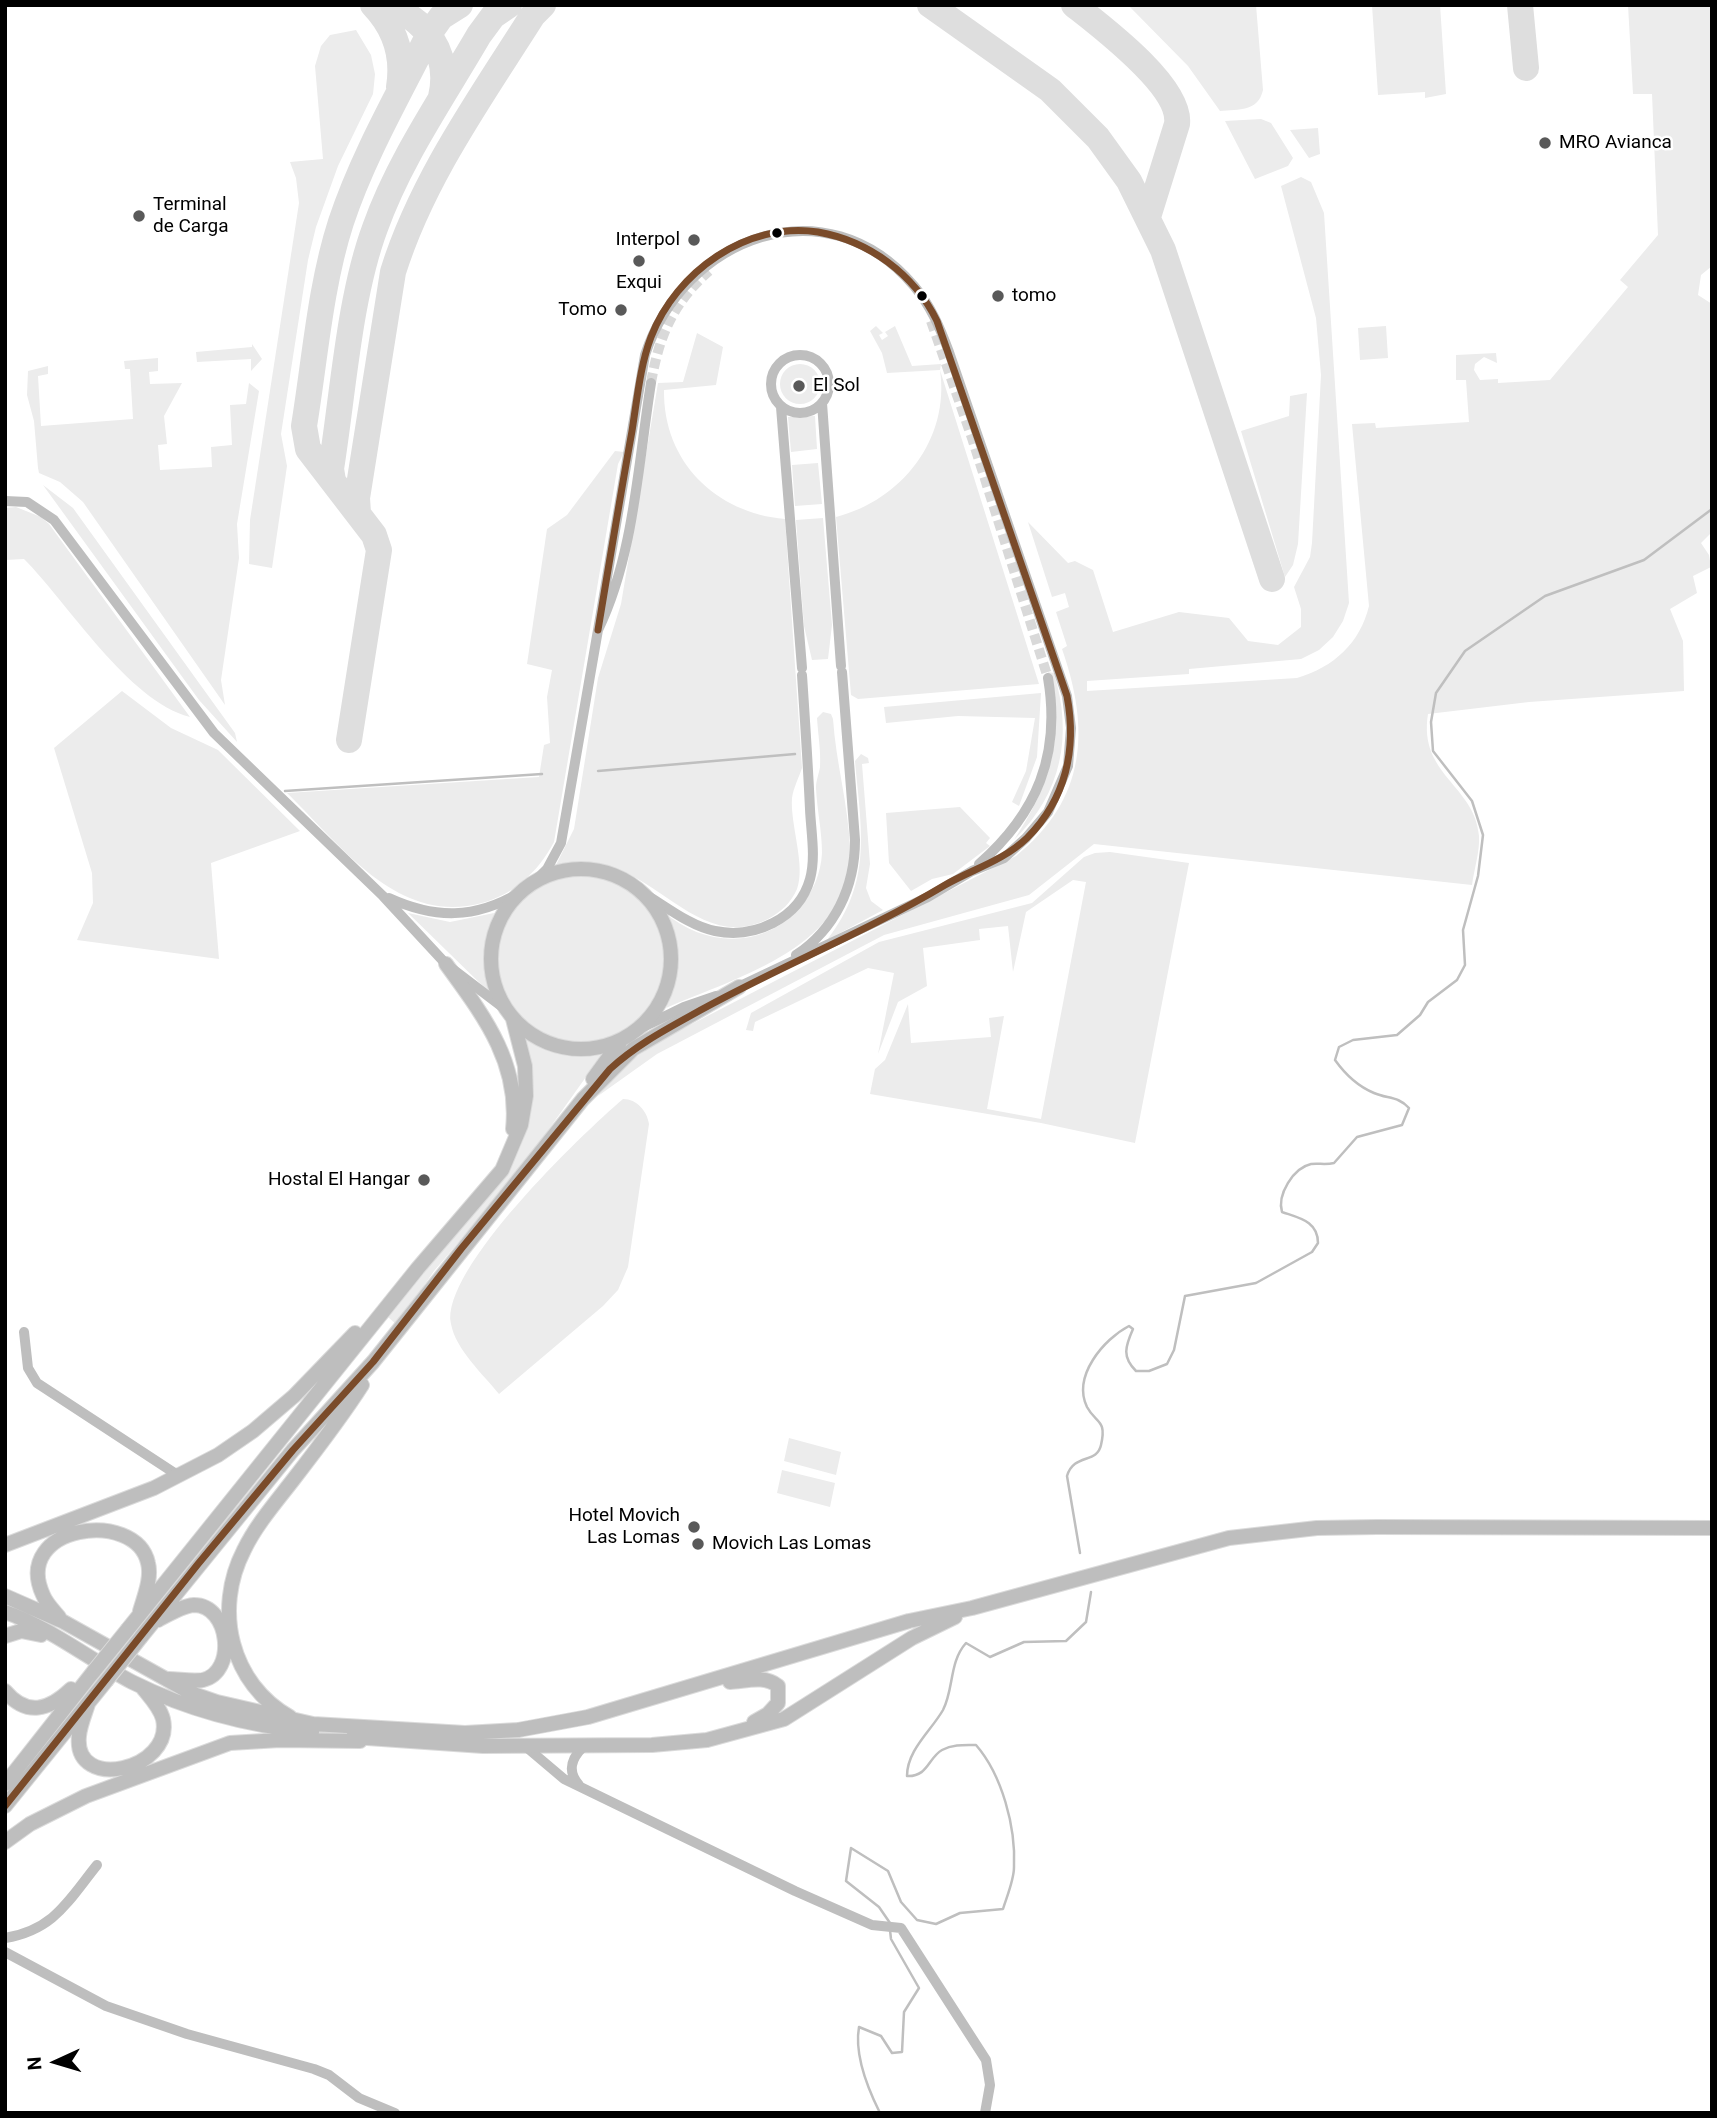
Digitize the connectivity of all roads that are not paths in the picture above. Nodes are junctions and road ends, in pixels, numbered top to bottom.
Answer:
1 (651, 383) tunnel mouth
2 (822, 403) junction
3 (781, 407) junction
4 (5, 501) edge
5 (598, 630) junction
6 (1048, 678) tunnel mouth
7 (972, 871) junction
8 (534, 882) junction
9 (640, 891) junction
10 (519, 893) junction
11 (383, 896) junction
12 (446, 964) junction
13 (774, 971) junction
14 (739, 987) junction
15 (509, 1014) junction
16 (635, 1031) junction
17 (622, 1040) junction
18 (583, 1099) junction
19 (511, 1153) junction
20 (418, 1268) junction
21 (24, 1332) dead end
22 (373, 1362) junction
23 (179, 1476) junction
24 (1712, 1528) edge
25 (5, 1545) edge
26 (5, 1596) edge
27 (972, 1608) junction
28 (5, 1612) edge
29 (145, 1620) junction
30 (62, 1621) junction
31 (5, 1636) edge
32 (58, 1639) junction
33 (100, 1676) junction
34 (162, 1678) junction
35 (141, 1686) junction
36 (697, 1686) junction
37 (5, 1691) edge
38 (88, 1704) junction
39 (301, 1722) junction
40 (724, 1736) junction
41 (390, 1741) junction
42 (525, 1746) junction
43 (583, 1747) junction
44 (5, 1784) edge
45 (581, 1787) junction
46 (5, 1806) edge
47 (5, 1842) edge
48 (97, 1865) dead end
49 (5, 1938) edge
50 (5, 1952) edge
51 (395, 2113) edge
52 (985, 2113) edge

1 - 5 street
2 - 3 street
2 - 3 street
2 - 13 street
3 - 9 street
4 - 11 street
5 - 7 street
5 - 8 street
6 - 7 street
7 - 13 street
8 - 9 main road
8 - 10 main road
9 - 16 main road
10 - 11 street
10 - 15 main road
11 - 12 street
12 - 15 street
12 - 19 main road
13 - 14 street
14 - 16 street
14 - 18 main road
15 - 17 main road
15 - 19 main road
16 - 17 main road
17 - 18 main road
18 - 22 main road
19 - 20 main road
20 - 23 main road
20 - 29 main road
21 - 23 street
22 - 29 main road
22 - 39 main road
23 - 25 main road
24 - 27 main road
26 - 30 main road
27 - 36 main road
27 - 40 main road
28 - 32 main road
29 - 30 main road
29 - 33 main road, bridge
29 - 34 main road
30 - 34 main road
31 - 32 main road
32 - 35 main road
33 - 37 main road
33 - 38 main road
33 - 44 main road
34 - 39 main road
35 - 38 main road
35 - 41 main road
36 - 39 main road
36 - 40 main road
38 - 46 main road
40 - 43 main road
41 - 42 main road
41 - 47 main road
42 - 43 main road
42 - 45 street
43 - 45 street
45 - 52 street
48 - 49 street
50 - 51 street

